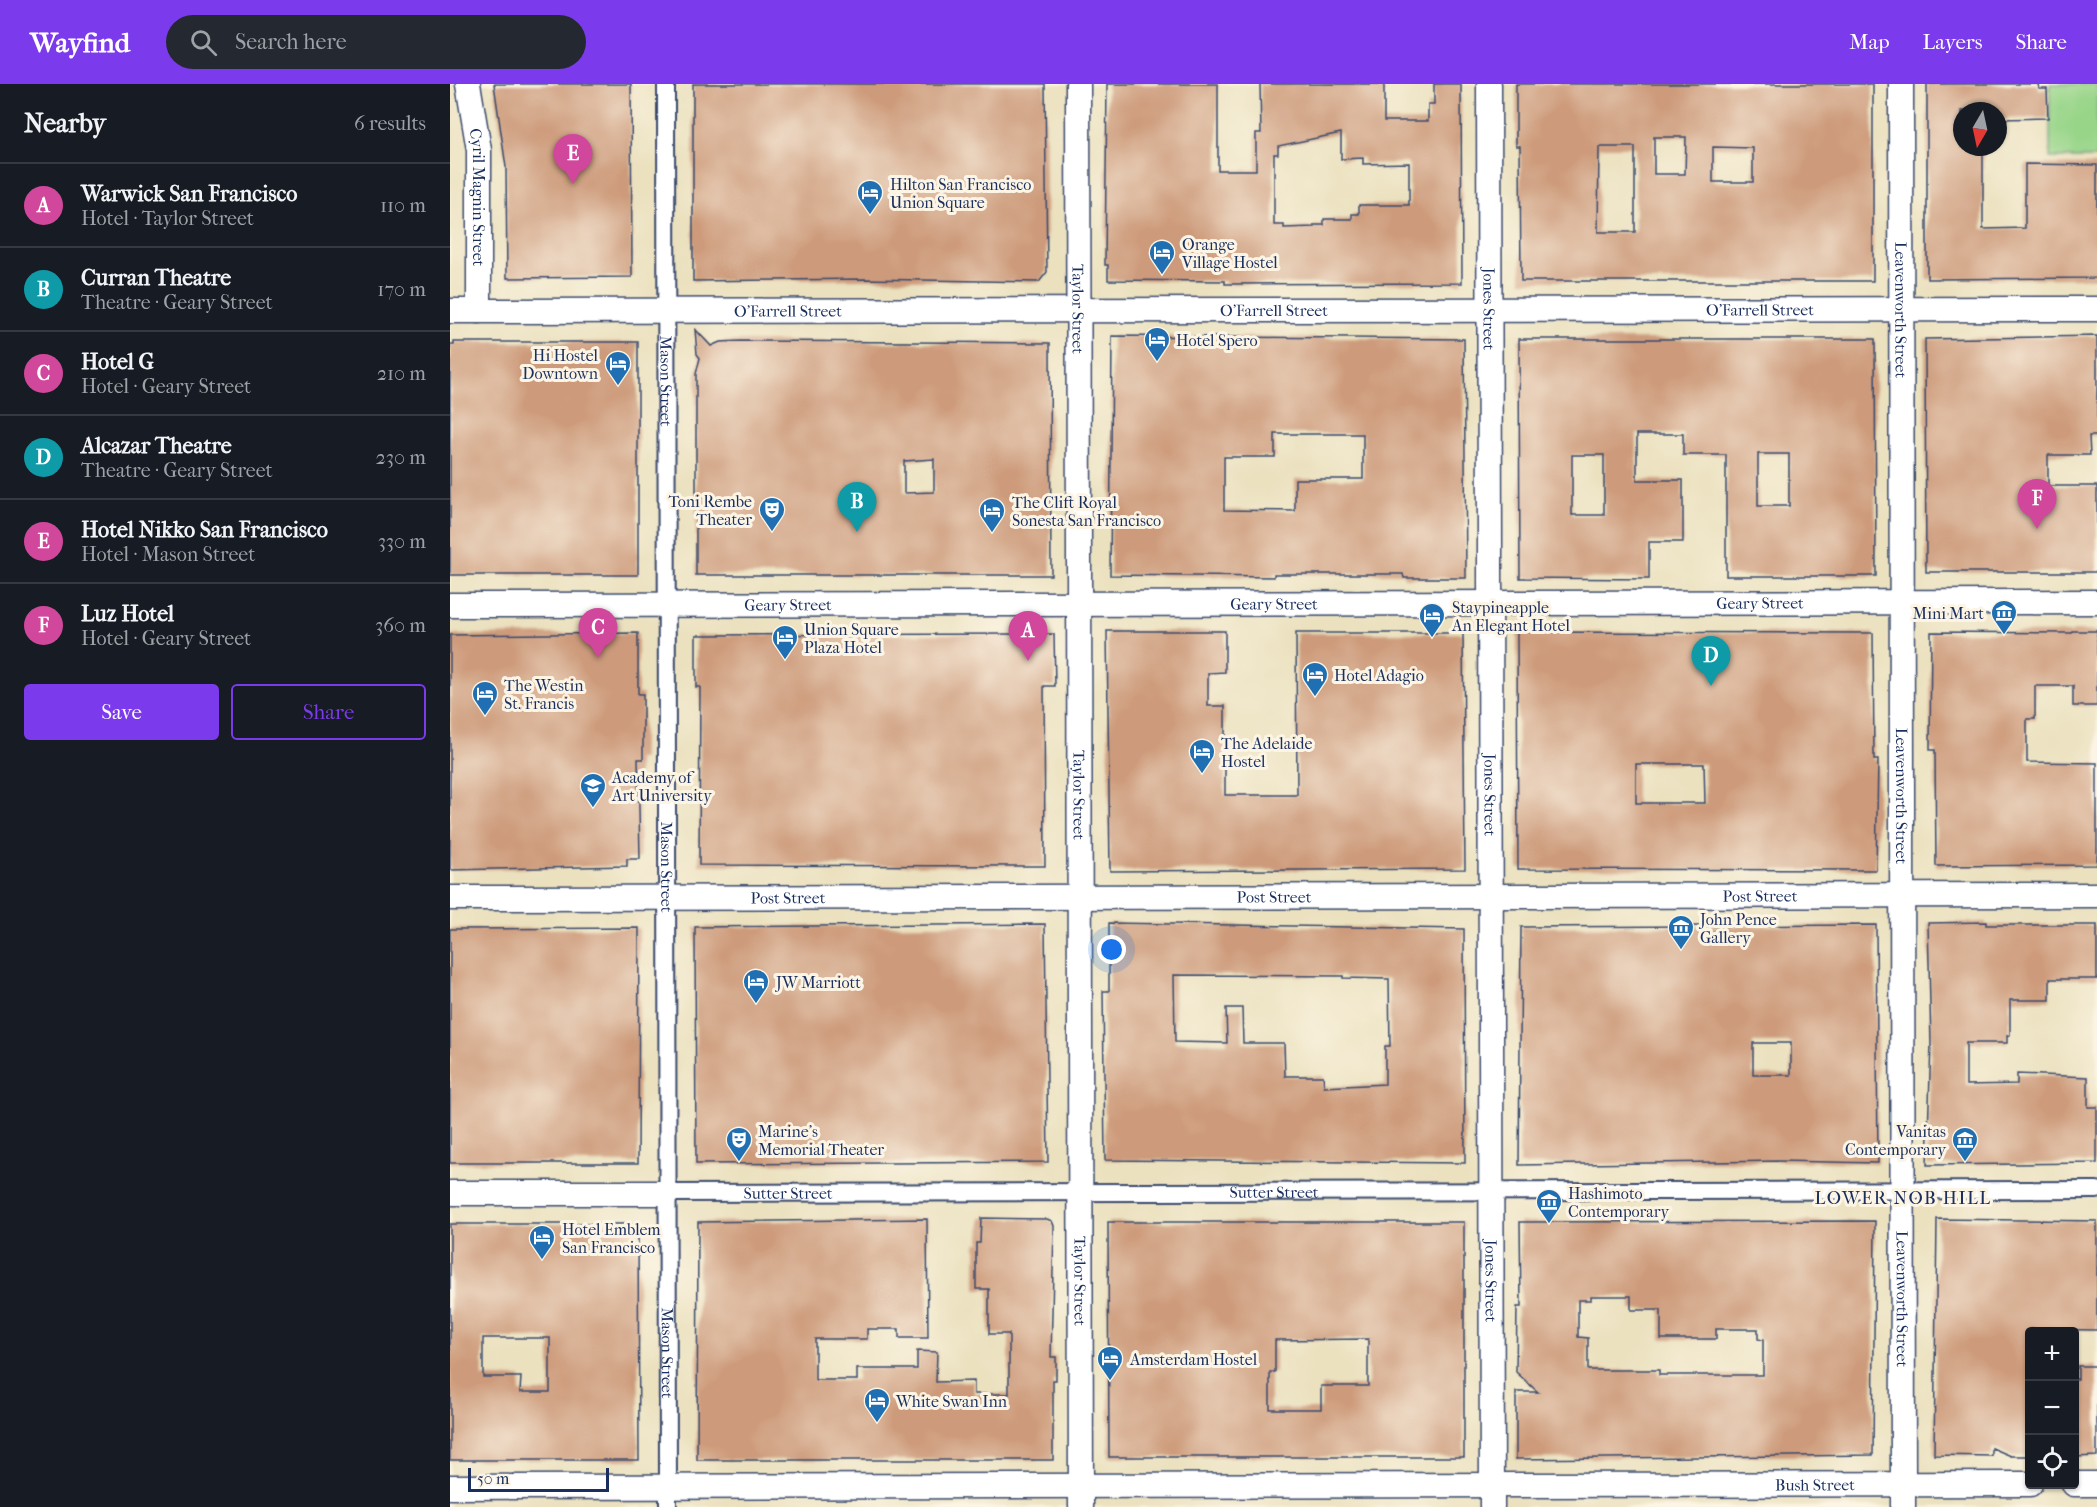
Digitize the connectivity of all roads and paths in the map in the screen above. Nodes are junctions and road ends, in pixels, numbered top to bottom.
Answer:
1 (468, 84) edge
2 (666, 84) edge
3 (1078, 84) edge
4 (1490, 84) edge
5 (1901, 84) edge
6 (1901, 309) junction
7 (2097, 309) edge
8 (666, 310) junction
9 (1079, 310) junction
10 (1490, 310) junction
11 (450, 311) edge
12 (479, 311) junction
13 (1902, 602) junction
14 (2097, 602) edge
15 (1490, 603) junction
16 (667, 604) junction
17 (1079, 604) junction
18 (450, 605) edge
19 (1491, 896) junction
20 (1902, 896) junction
21 (2097, 896) edge
22 (668, 897) junction
23 (1080, 897) junction
24 (450, 898) edge
25 (2097, 1190) edge
26 (1491, 1191) junction
27 (1903, 1191) junction
28 (1080, 1192) junction
29 (450, 1193) edge
30 (668, 1193) junction
31 (2025, 1484) edge
32 (2079, 1484) edge
33 (2097, 1484) edge
34 (450, 1487) edge
35 (1492, 1496) edge
36 (1903, 1496) edge
37 (668, 1497) edge
38 (1081, 1497) edge

1 - 12 main road, Cyril Magnin Street
2 - 8 street, Mason Street
3 - 9 main road, Taylor Street
4 - 10 main road, Jones Street
5 - 6 main road, Leavenworth Street
6 - 7 main road, O'Farrell Street
6 - 10 main road, O'Farrell Street
6 - 13 main road, Leavenworth Street
8 - 9 main road, O'Farrell Street
8 - 12 main road, O'Farrell Street
8 - 16 street, Mason Street
9 - 10 main road, O'Farrell Street
9 - 17 main road, Taylor Street
10 - 15 main road, Jones Street
11 - 12 main road, O'Farrell Street
13 - 14 main road, Geary Street
13 - 15 main road, Geary Street
13 - 20 main road, Leavenworth Street
15 - 17 main road, Geary Street
15 - 19 main road, Jones Street
16 - 17 main road, Geary Street
16 - 18 main road, Geary Street
16 - 22 street, Mason Street
17 - 23 main road, Taylor Street
19 - 20 main road, Post Street
19 - 23 main road, Post Street
19 - 26 main road, Jones Street
20 - 21 main road, Post Street
20 - 27 main road, Leavenworth Street
22 - 23 main road, Post Street
22 - 24 main road, Post Street
22 - 30 street, Mason Street
23 - 28 main road, Taylor Street
25 - 27 street, Sutter Street
26 - 27 street, Sutter Street
26 - 28 street, Sutter Street
26 - 35 main road, Jones Street
27 - 36 main road, Leavenworth Street
28 - 30 street, Sutter Street
28 - 38 main road, Taylor Street
29 - 30 main road, Sutter Street
30 - 37 street, Mason Street
31 - 36 main road, Bush Street
32 - 33 main road
34 - 37 main road, Bush Street
35 - 36 main road, Bush Street
35 - 38 main road, Bush Street
37 - 38 main road, Bush Street

